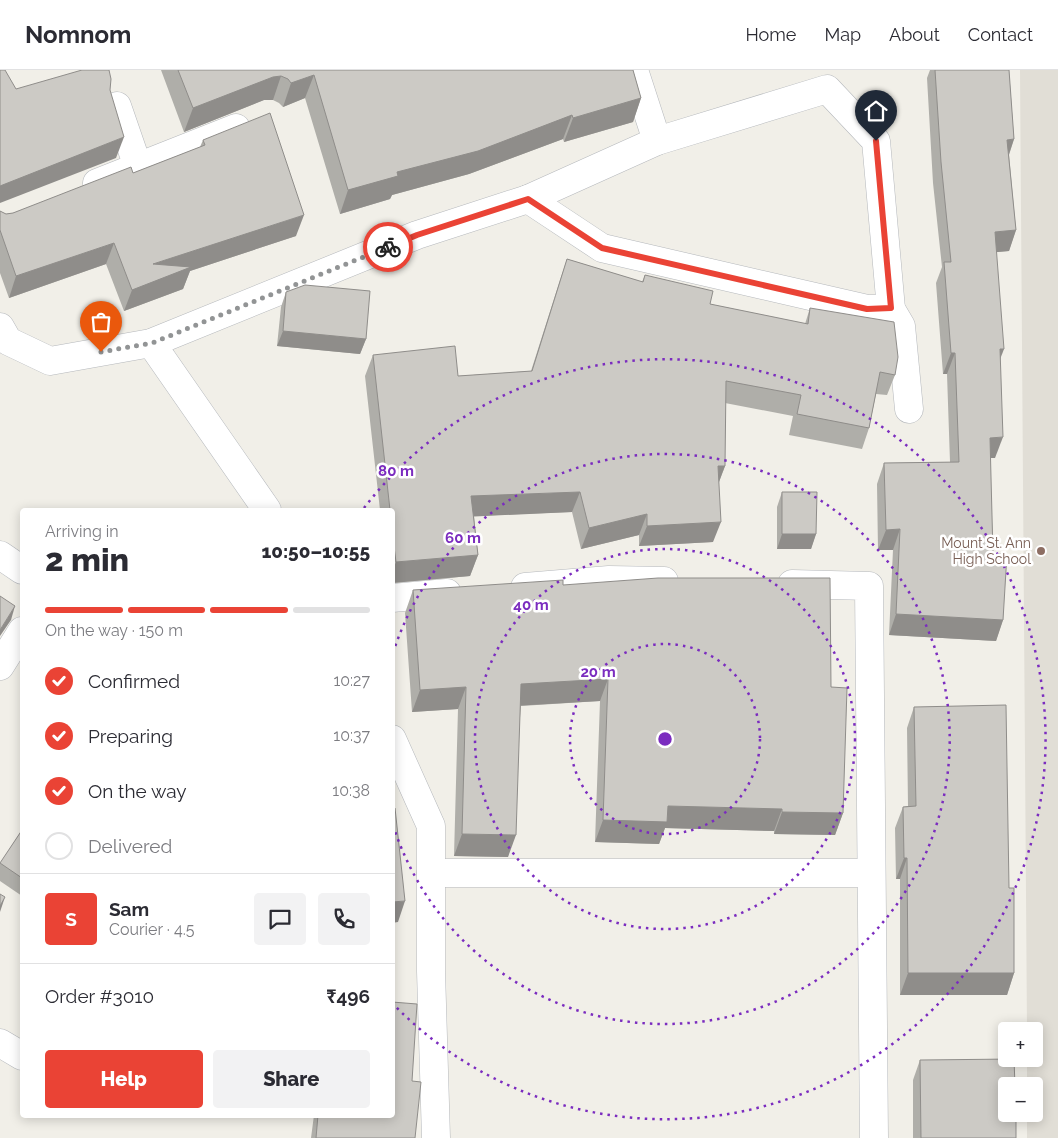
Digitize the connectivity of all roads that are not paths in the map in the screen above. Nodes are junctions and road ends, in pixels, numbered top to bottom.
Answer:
1 (634, 70) edge
2 (117, 106) edge
3 (262, 119) edge
4 (657, 141) junction
5 (138, 167) junction
6 (74, 192) edge
7 (528, 199) junction
8 (891, 308) junction
9 (0, 327) edge
10 (152, 343) junction
11 (909, 409) dead end
12 (266, 508) edge
13 (0, 555) edge
14 (20, 569) edge
15 (689, 582) edge
16 (769, 584) edge
17 (501, 589) edge
18 (471, 591) edge
19 (395, 598) edge
20 (20, 634) edge
21 (0, 666) edge
22 (395, 746) edge
23 (871, 873) junction
24 (431, 874) junction
25 (0, 1043) edge
26 (20, 1055) edge
27 (436, 1138) edge
28 (874, 1138) edge

1 - 4 street
2 - 5 street
3 - 5 street
4 - 7 street
4 - 8 street
5 - 6 street
7 - 8 street
7 - 10 street
8 - 11 street
9 - 10 street
10 - 12 street
13 - 14 street
15 - 17 street
16 - 23 street
18 - 19 street
20 - 21 street
22 - 24 street
23 - 24 street
23 - 28 street
24 - 27 street
25 - 26 street

